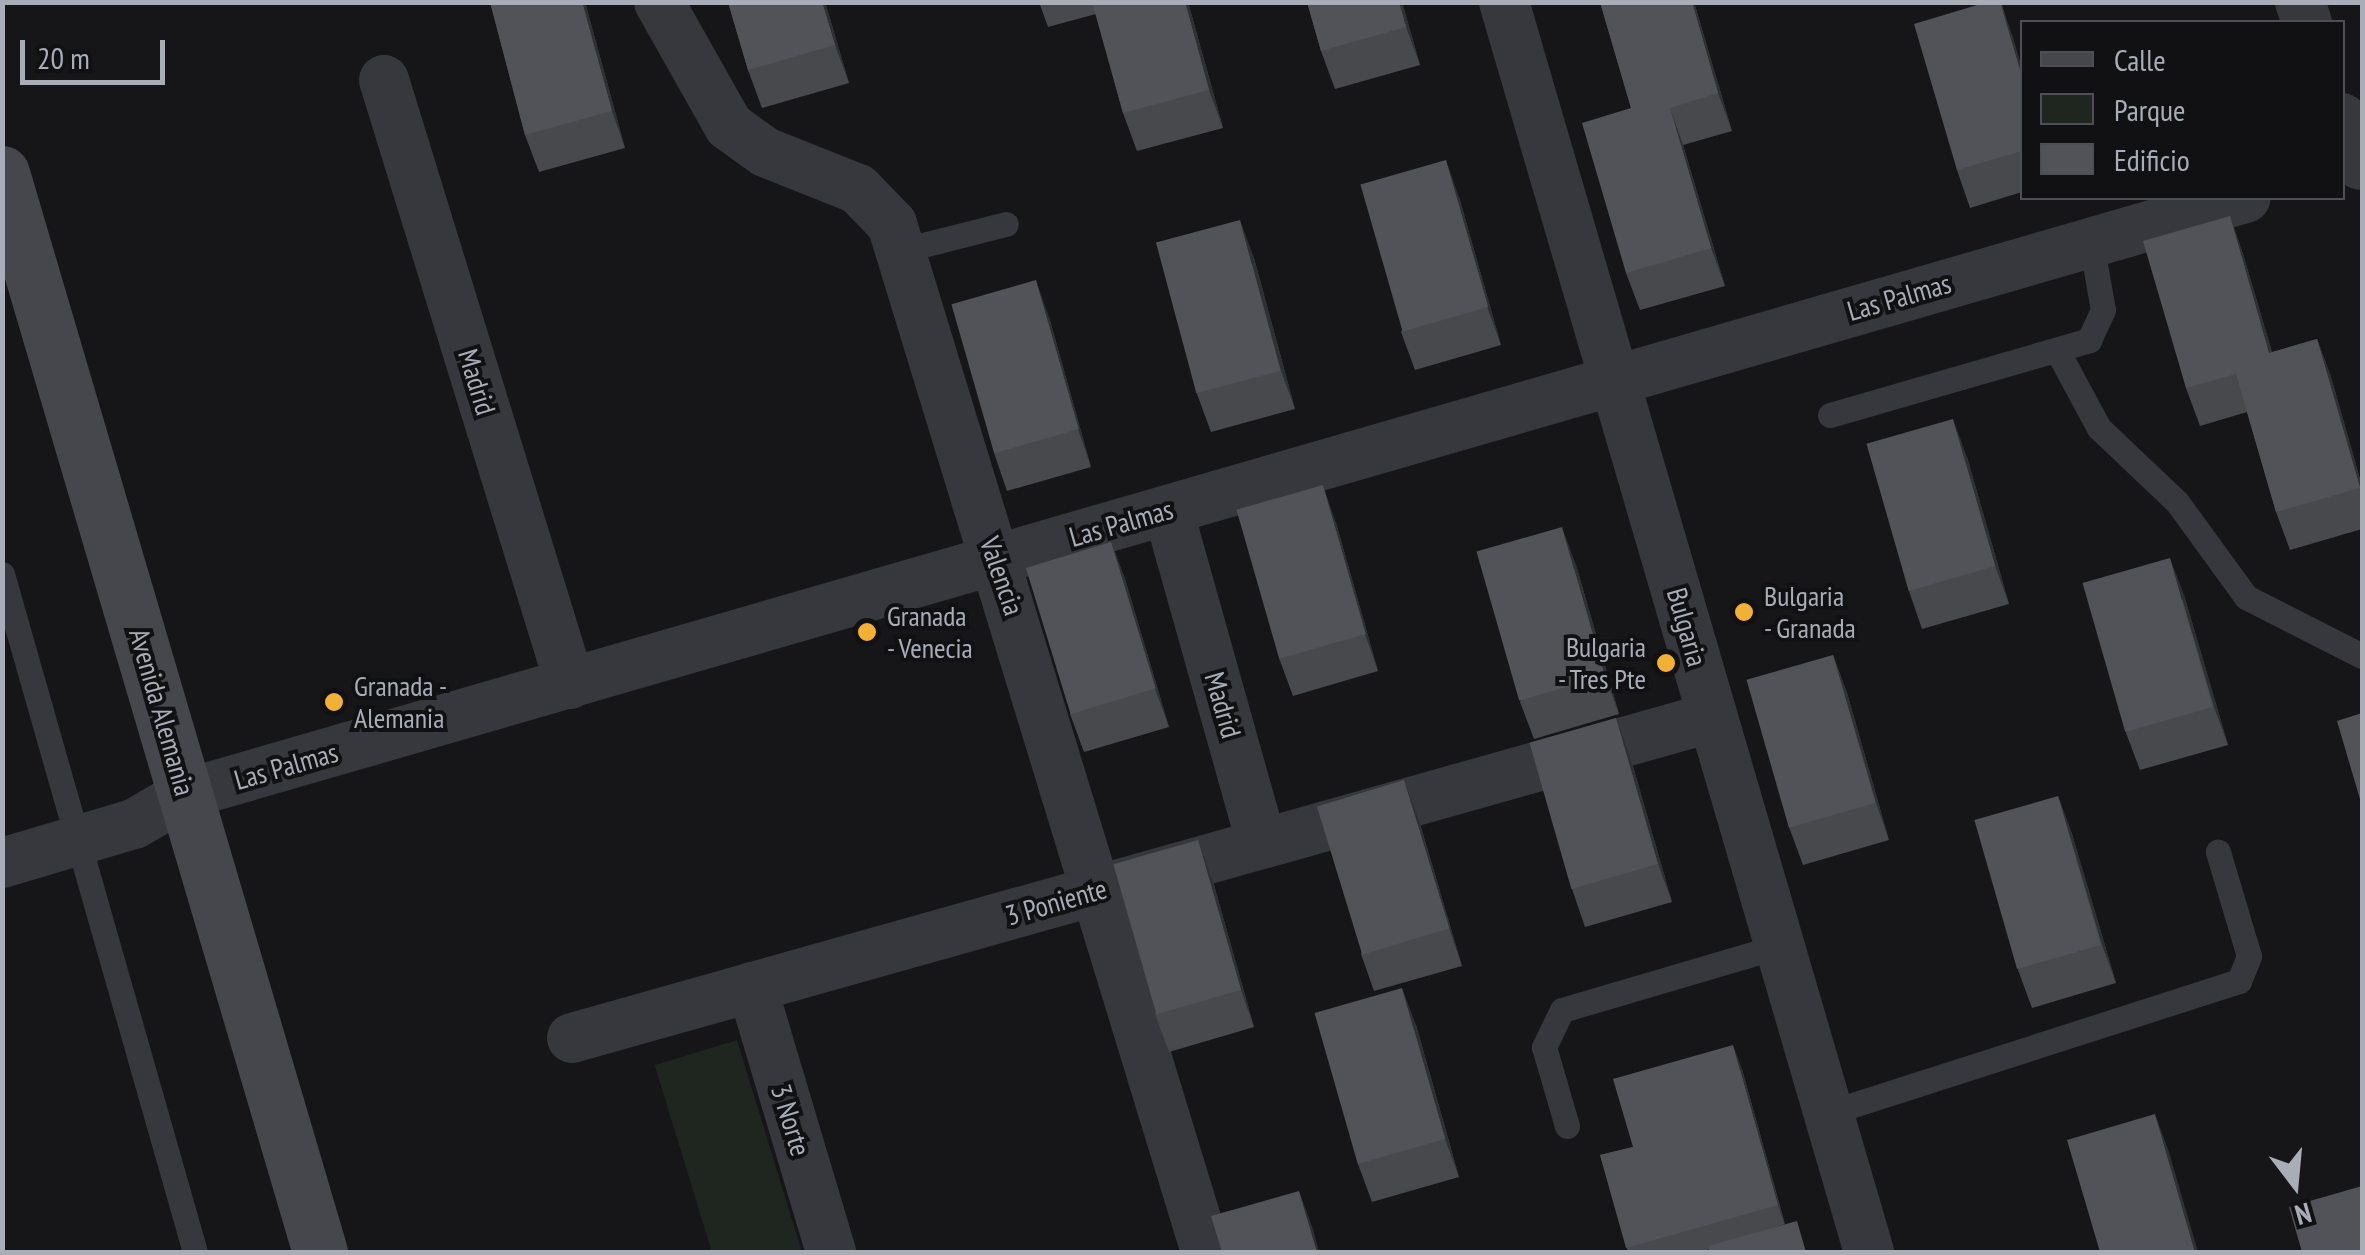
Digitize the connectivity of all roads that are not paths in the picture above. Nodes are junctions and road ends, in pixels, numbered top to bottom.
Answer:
1 (659, 2) edge
2 (1504, 2) edge
3 (384, 80) dead end
4 (2345, 128) edge
5 (2357, 168) edge
6 (2, 172) edge
7 (2239, 200) edge
8 (1006, 224) dead end
9 (2091, 242) junction
10 (903, 250) junction
11 (2058, 352) junction
12 (1615, 380) junction
13 (1830, 415) dead end
14 (1168, 510) junction
15 (999, 559) junction
16 (2, 574) edge
17 (2362, 656) edge
18 (570, 684) junction
19 (1713, 717) junction
20 (186, 794) junction
21 (78, 840) junction
22 (1262, 844) junction
23 (2218, 852) dead end
24 (2, 863) edge
25 (1098, 890) junction
26 (1780, 946) junction
27 (752, 987) junction
28 (572, 1038) dead end
29 (1828, 1112) junction
30 (1567, 1126) dead end
31 (195, 1252) edge
32 (320, 1252) edge
33 (831, 1252) edge
34 (1206, 1252) edge
35 (1869, 1252) edge

1 - 10 street, Valencia
2 - 12 street, Bulgaria
3 - 18 street, Madrid
4 - 5 street
6 - 20 street, Avenida Alemania
7 - 9 street, Las Palmas
8 - 10 lane
9 - 11 lane
9 - 12 street, Las Palmas
10 - 15 street, Valencia
11 - 13 lane
11 - 17 lane
12 - 14 street, Las Palmas
12 - 19 street, Bulgaria
14 - 15 street, Las Palmas
14 - 22 street, Madrid
15 - 18 street, Las Palmas
15 - 25 street, Valencia
16 - 21 lane
18 - 20 street, Las Palmas
19 - 22 street, 3 Poniente
19 - 26 street, Bulgaria
20 - 21 street, Las Palmas
20 - 32 street, Avenida Alemania
21 - 24 street, Las Palmas
21 - 31 lane
22 - 25 street, 3 Poniente
23 - 29 lane
25 - 27 street, 3 Poniente
25 - 34 street, Valencia
26 - 29 street, Bulgaria
26 - 30 lane
27 - 28 street, 3 Poniente
27 - 33 street, 3 Norte
29 - 35 street, Bulgaria

